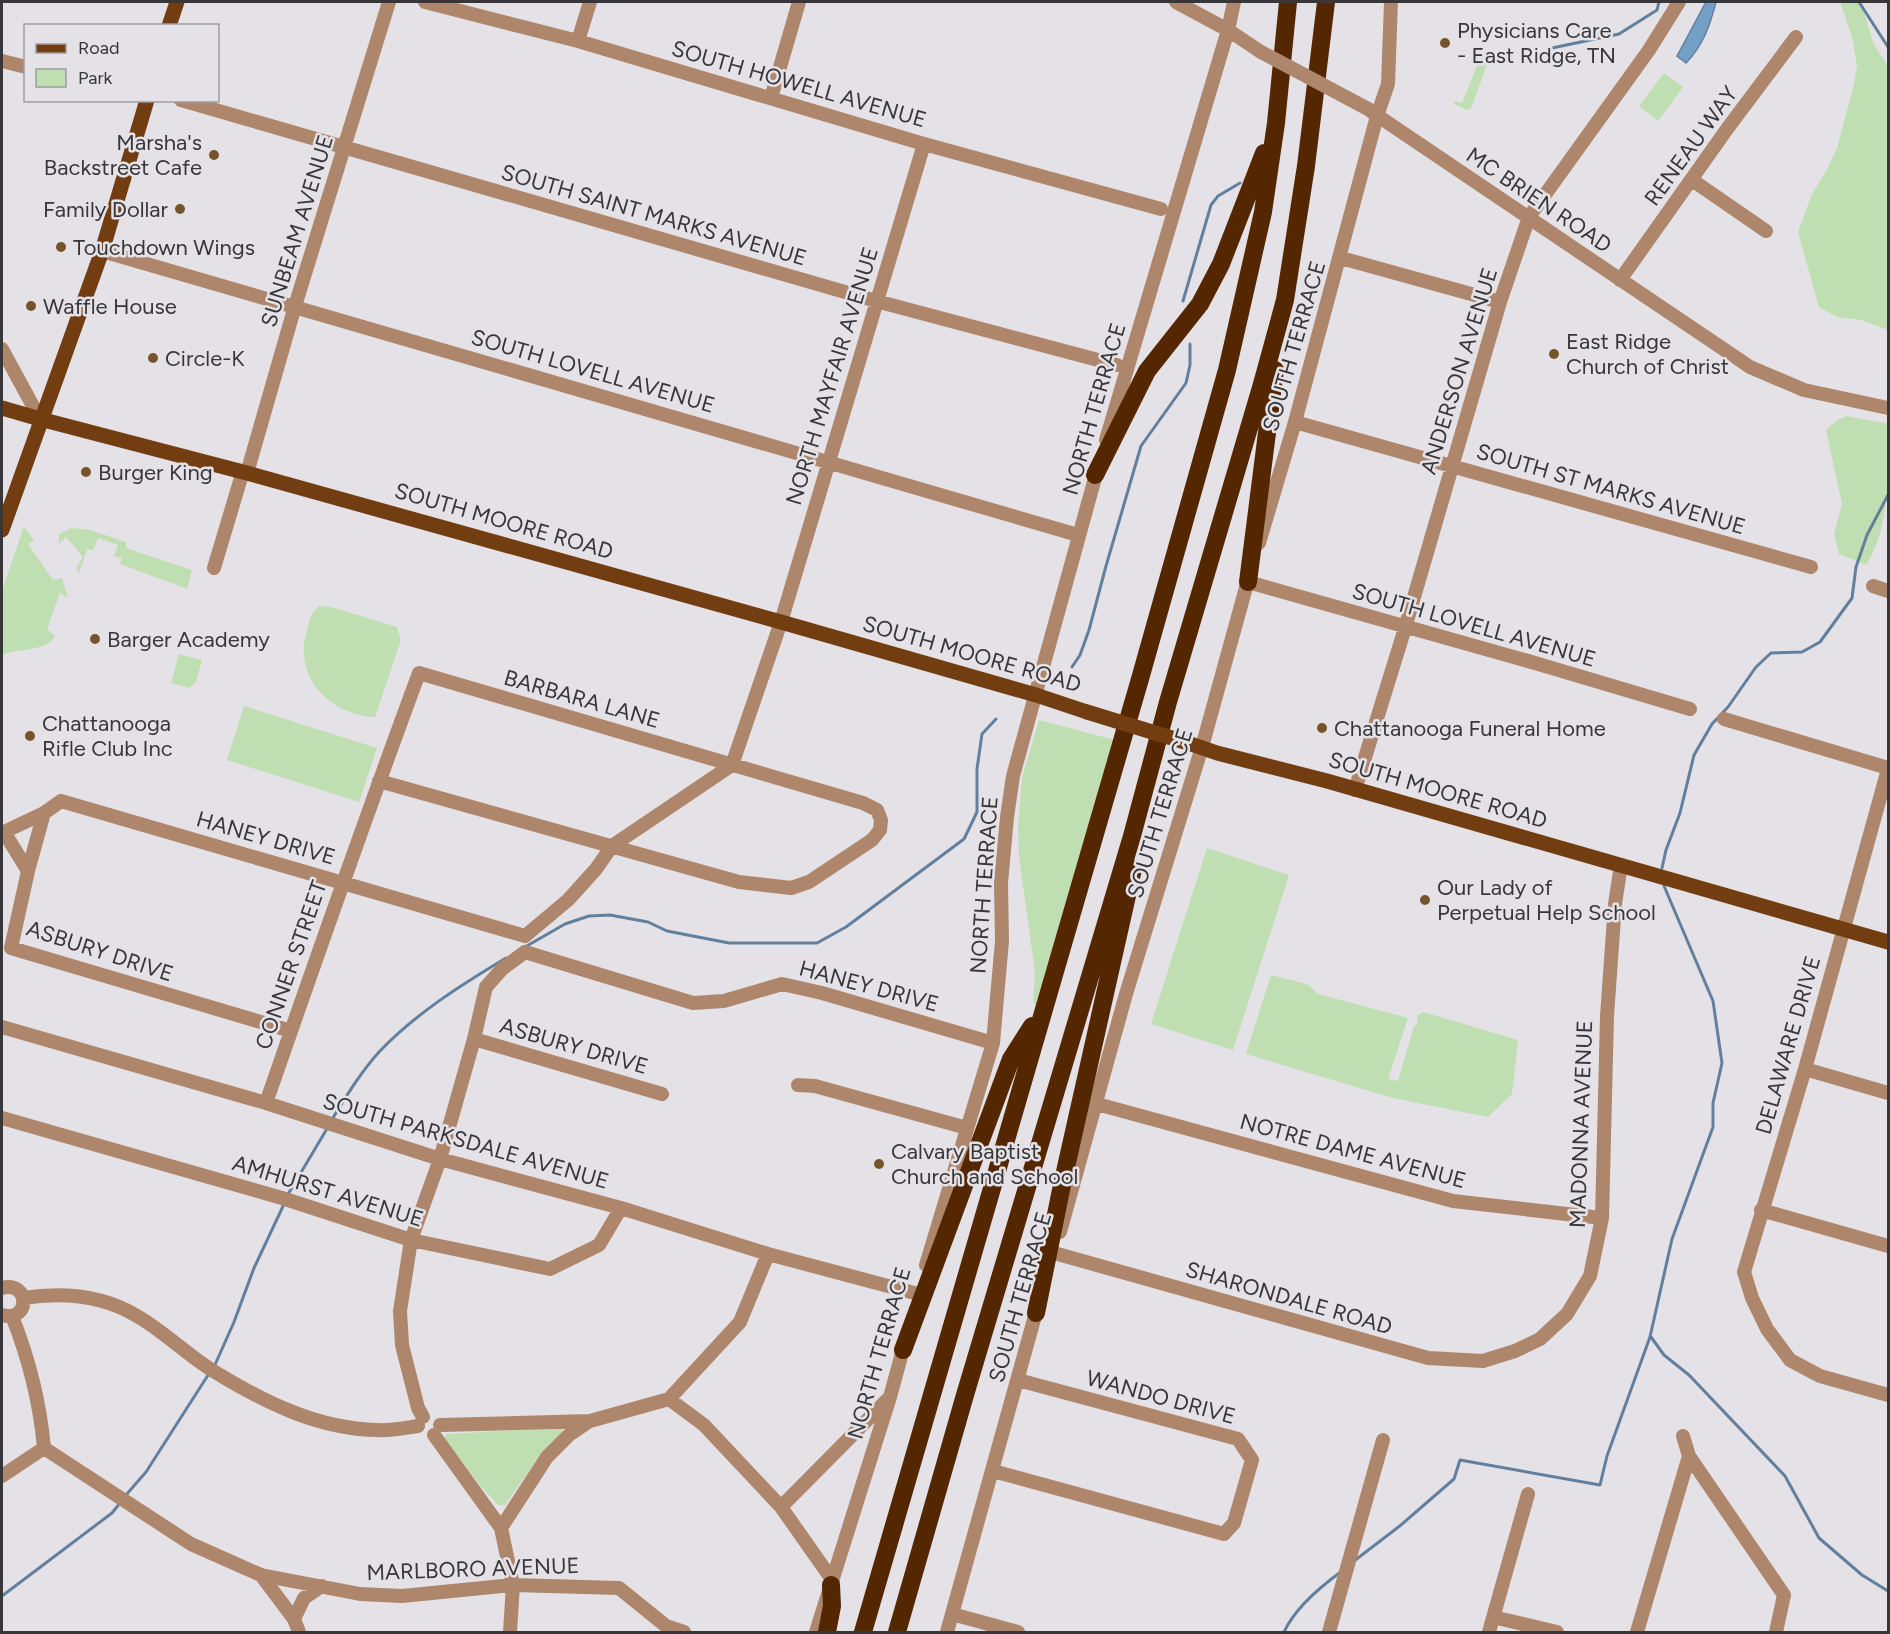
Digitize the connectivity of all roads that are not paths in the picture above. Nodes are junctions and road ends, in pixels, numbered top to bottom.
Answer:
1 (177, 2) edge
2 (389, 2) edge
3 (425, 2) edge
4 (590, 2) edge
5 (799, 2) edge
6 (1176, 2) edge
7 (1234, 2) edge
8 (1288, 2) edge
9 (1326, 2) edge
10 (1391, 2) edge
11 (1680, 2) edge
12 (170, 24) edge
13 (1228, 30) junction
14 (1797, 37) dead end
15 (578, 41) junction
16 (2, 61) edge
17 (24, 66) edge
18 (771, 98) junction
19 (146, 102) edge
20 (188, 102) edge
21 (1373, 113) junction
22 (1276, 123) junction
23 (924, 144) junction
24 (345, 148) junction
25 (1692, 180) junction
26 (1161, 209) dead end
27 (1530, 217) junction
28 (1766, 231) dead end
29 (102, 251) junction
30 (1341, 258) junction
31 (1620, 280) junction
32 (1285, 300) junction
33 (876, 301) junction
34 (1500, 302) junction
35 (295, 306) junction
36 (2, 349) edge
37 (1117, 365) dead end
38 (2, 408) edge
39 (1886, 408) edge
40 (40, 419) junction
41 (1295, 422) junction
42 (828, 463) junction
43 (1451, 467) junction
44 (245, 472) junction
45 (1095, 475) junction
46 (2, 530) edge
47 (1071, 533) dead end
48 (1811, 567) dead end
49 (214, 568) dead end
50 (1248, 582) junction
51 (1873, 586) dead end
52 (1888, 591) edge
53 (781, 622) junction
54 (1405, 628) junction
55 (419, 673) joint
56 (1036, 695) junction
57 (1689, 709) dead end
58 (1724, 719) dead end
59 (1195, 745) junction
60 (732, 765) junction
61 (1888, 769) edge
62 (379, 781) junction
63 (1355, 790) junction
64 (1886, 790) edge
65 (44, 813) junction
66 (3, 832) edge
67 (1132, 836) junction
68 (612, 846) junction
69 (1621, 865) junction
70 (28, 871) junction
71 (342, 882) junction
72 (1843, 928) junction
73 (525, 936) junction
74 (1888, 942) edge
75 (525, 952) junction
76 (1044, 1007) junction
77 (2, 1027) edge
78 (291, 1031) junction
79 (474, 1039) junction
80 (993, 1043) junction
81 (1805, 1069) junction
82 (798, 1085) dead end
83 (1888, 1093) edge
84 (662, 1094) dead end
85 (266, 1102) junction
86 (1097, 1104) junction
87 (2, 1118) edge
88 (967, 1128) junction
89 (440, 1159) junction
90 (621, 1208) junction
91 (1761, 1210) junction
92 (1602, 1218) junction
93 (411, 1240) junction
94 (1888, 1246) edge
95 (1054, 1253) junction
96 (768, 1254) junction
97 (2, 1288) edge
98 (918, 1294) junction
99 (23, 1298) junction
100 (1036, 1313) junction
101 (7, 1316) edge
102 (903, 1350) junction
103 (1515, 1351) joint
104 (1018, 1380) junction
105 (1888, 1395) edge
106 (890, 1397) junction
107 (669, 1399) junction
108 (590, 1421) junction
109 (420, 1422) junction
110 (437, 1430) junction
111 (1683, 1436) dead end
112 (1383, 1440) dead end
113 (44, 1449) junction
114 (1689, 1456) junction
115 (993, 1471) junction
116 (2, 1476) edge
117 (1528, 1494) dead end
118 (781, 1507) junction
119 (501, 1528) junction
120 (261, 1575) junction
121 (832, 1583) junction
122 (513, 1585) junction
123 (322, 1586) junction
124 (952, 1614) junction
125 (1494, 1617) junction
126 (294, 1619) junction
127 (666, 1629) edge
128 (300, 1632) edge
129 (510, 1632) edge
130 (684, 1632) edge
131 (816, 1632) edge
132 (827, 1632) edge
133 (863, 1632) edge
134 (897, 1632) edge
135 (947, 1632) edge
136 (1018, 1632) edge
137 (1329, 1632) edge
138 (1489, 1632) edge
139 (1557, 1632) edge
140 (1637, 1632) edge
141 (1776, 1632) edge

1 - 12 main road
2 - 24 street, SUNBEAM AVENUE
3 - 15 street, SOUTH HOWELL AVENUE
4 - 15 street
5 - 18 street
6 - 13 street, MC BRIEN ROAD
7 - 13 street, NORTH TERRACE
8 - 22 highway
9 - 32 highway
10 - 21 street, SOUTH TERRACE
11 - 27 street, ANDERSON AVENUE
13 - 21 street, MC BRIEN ROAD, bridge
13 - 45 street, NORTH TERRACE
14 - 25 street, RENEAU WAY
15 - 18 street, SOUTH HOWELL AVENUE
16 - 17 street
18 - 23 street, SOUTH HOWELL AVENUE
19 - 29 main road
20 - 24 street, SOUTH SAINT MARKS AVENUE
21 - 27 street, MC BRIEN ROAD
21 - 30 street, SOUTH TERRACE
22 - 45 highway
22 - 76 highway
23 - 26 street, SOUTH HOWELL AVENUE
23 - 33 street, NORTH MAYFAIR AVENUE
24 - 33 street, SOUTH SAINT MARKS AVENUE
24 - 35 street, SUNBEAM AVENUE
25 - 28 street
25 - 31 street, RENEAU WAY
27 - 31 street, MC BRIEN ROAD
27 - 34 street, ANDERSON AVENUE
29 - 35 street, SOUTH LOVELL AVENUE
29 - 40 main road
30 - 34 street
30 - 41 street, SOUTH TERRACE
31 - 39 street, MC BRIEN ROAD
32 - 50 highway
32 - 67 highway
33 - 37 street, SOUTH SAINT MARKS AVENUE
33 - 42 street, NORTH MAYFAIR AVENUE
34 - 43 street, ANDERSON AVENUE
35 - 42 street, SOUTH LOVELL AVENUE
35 - 44 street, SUNBEAM AVENUE
36 - 40 street
38 - 40 main road, SOUTH MOORE ROAD
40 - 44 main road, SOUTH MOORE ROAD
40 - 46 main road
41 - 43 street, SOUTH ST MARKS AVENUE
41 - 50 street, SOUTH TERRACE
42 - 47 street, SOUTH LOVELL AVENUE
42 - 53 street, NORTH MAYFAIR AVENUE
43 - 48 street, SOUTH ST MARKS AVENUE
43 - 54 street, ANDERSON AVENUE
44 - 49 street, SUNBEAM AVENUE
44 - 53 main road, SOUTH MOORE ROAD
45 - 56 street, NORTH TERRACE
50 - 54 street, SOUTH LOVELL AVENUE
50 - 59 street, SOUTH TERRACE
51 - 52 street
53 - 56 main road, SOUTH MOORE ROAD
53 - 60 street, NORTH MAYFAIR AVENUE
54 - 57 street, SOUTH LOVELL AVENUE
54 - 63 street, ANDERSON AVENUE
55 - 60 street, BARBARA LANE
55 - 62 street, CONNER STREET
56 - 59 main road, SOUTH MOORE ROAD, bridge
56 - 80 street, NORTH TERRACE
58 - 61 street
59 - 63 main road, SOUTH MOORE ROAD
59 - 86 street, SOUTH TERRACE
60 - 68 street
60 - 68 street, BARBARA LANE
61 - 64 street, DELAWARE DRIVE
62 - 68 street
62 - 71 street, CONNER STREET
63 - 69 main road, SOUTH MOORE ROAD
64 - 72 street, DELAWARE DRIVE
65 - 66 street, HANEY DRIVE
65 - 70 street
65 - 71 street, HANEY DRIVE
66 - 70 street
67 - 100 highway
67 - 134 highway
68 - 73 street
69 - 72 main road, SOUTH MOORE ROAD
69 - 92 street, MADONNA AVENUE
70 - 78 street, ASBURY DRIVE
71 - 73 street, HANEY DRIVE
71 - 78 street, CONNER STREET
72 - 74 main road, SOUTH MOORE ROAD
72 - 81 street, DELAWARE DRIVE
73 - 75 street
75 - 79 street
75 - 80 street, HANEY DRIVE
76 - 102 highway
76 - 133 highway
77 - 85 street, SOUTH PARKSDALE AVENUE
78 - 85 street, CONNER STREET
79 - 84 street, ASBURY DRIVE
79 - 89 street
80 - 88 street, NORTH TERRACE
81 - 83 street
81 - 91 street, DELAWARE DRIVE
82 - 88 street
85 - 89 street, SOUTH PARKSDALE AVENUE
86 - 92 street, NOTRE DAME AVENUE
86 - 95 street, SOUTH TERRACE
87 - 93 street, AMHURST AVENUE
88 - 98 street, NORTH TERRACE
89 - 90 street, SOUTH PARKSDALE AVENUE
89 - 93 street
90 - 93 street, AMHURST AVENUE
90 - 96 street, SOUTH PARKSDALE AVENUE
91 - 94 street
91 - 105 street, DELAWARE DRIVE
92 - 103 street, MADONNA AVENUE
93 - 109 street
95 - 100 street, SOUTH TERRACE
95 - 103 street, SHARONDALE ROAD
96 - 98 street, SOUTH PARKSDALE AVENUE
96 - 107 street
97 - 99 street
98 - 102 street, NORTH TERRACE
99 - 101 street
99 - 109 street
100 - 104 street, SOUTH TERRACE
101 - 113 street
102 - 106 street, NORTH TERRACE
104 - 115 street, SOUTH TERRACE
104 - 115 street, WANDO DRIVE
106 - 118 street
106 - 121 street, NORTH TERRACE
107 - 108 street
107 - 118 street
108 - 110 street
108 - 119 street
109 - 110 street
110 - 119 street
111 - 114 street
112 - 137 street
113 - 116 street
113 - 120 street, MARLBORO AVENUE
114 - 140 street
114 - 141 street
115 - 124 street, SOUTH TERRACE
117 - 125 street
118 - 121 street
119 - 122 street
120 - 123 street, MARLBORO AVENUE
120 - 126 street, MARLBORO AVENUE
121 - 131 street, NORTH TERRACE
121 - 132 highway
122 - 123 street, MARLBORO AVENUE
122 - 127 street, MARLBORO AVENUE
122 - 129 street
123 - 126 street
124 - 135 street, SOUTH TERRACE
124 - 136 street
125 - 138 street
125 - 139 street
126 - 128 street, MARLBORO AVENUE
127 - 130 street, MARLBORO AVENUE

